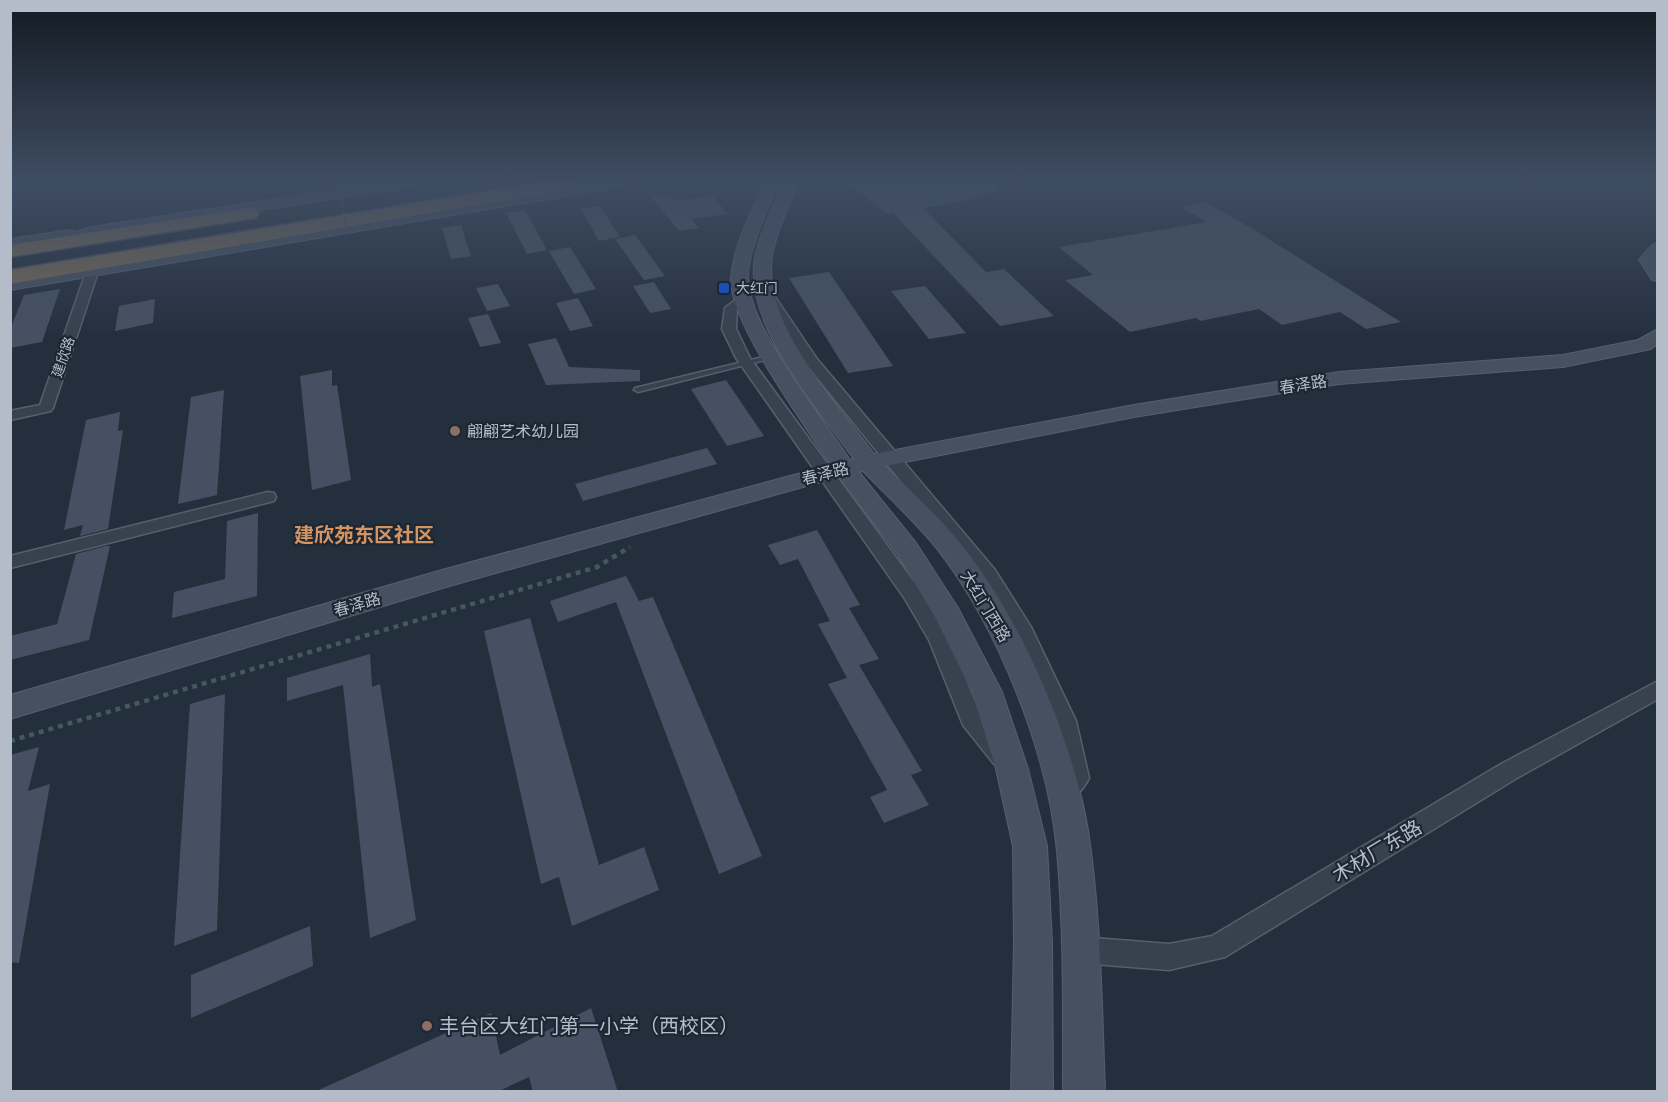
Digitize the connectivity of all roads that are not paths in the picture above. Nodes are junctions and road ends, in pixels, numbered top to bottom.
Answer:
1 (75, 234) edge
2 (83, 234) edge
3 (117, 234) edge
4 (264, 234) edge
5 (315, 234) edge
6 (751, 234) edge
7 (770, 234) edge
8 (10, 244) edge
9 (48, 245) junction
10 (1658, 248) edge
11 (10, 251) edge
12 (92, 272) junction
13 (1658, 276) edge
14 (10, 277) edge
15 (10, 285) edge
16 (743, 298) junction
17 (1658, 335) edge
18 (1658, 352) edge
19 (771, 357) junction
20 (747, 364) junction
21 (638, 390) dead end
22 (10, 416) edge
23 (861, 470) junction
24 (268, 497) dead end
25 (10, 562) edge
26 (1658, 689) edge
27 (10, 707) edge
28 (10, 725) edge
29 (1081, 950) junction
30 (1032, 1092) edge
31 (1084, 1092) edge

1 - 8 street
2 - 9 street
3 - 9 highway
4 - 14 highway
5 - 12 street
6 - 16 street, 大红门西路
7 - 23 street, 大红门西路
9 - 11 highway
10 - 13 street
12 - 15 street
12 - 22 street, 建欣路
16 - 19 street, 大红门西路
16 - 20 street
17 - 23 street, 春泽路
18 - 23 street, 春泽路
19 - 20 lane
19 - 23 street, 大红门西路
20 - 21 lane
20 - 23 street
23 - 27 street, 春泽路
23 - 28 street, 春泽路
23 - 29 street, 大红门西路
23 - 30 street, 大红门西路
24 - 25 street
26 - 29 street, 木材厂东路
29 - 31 street, 大红门西路

